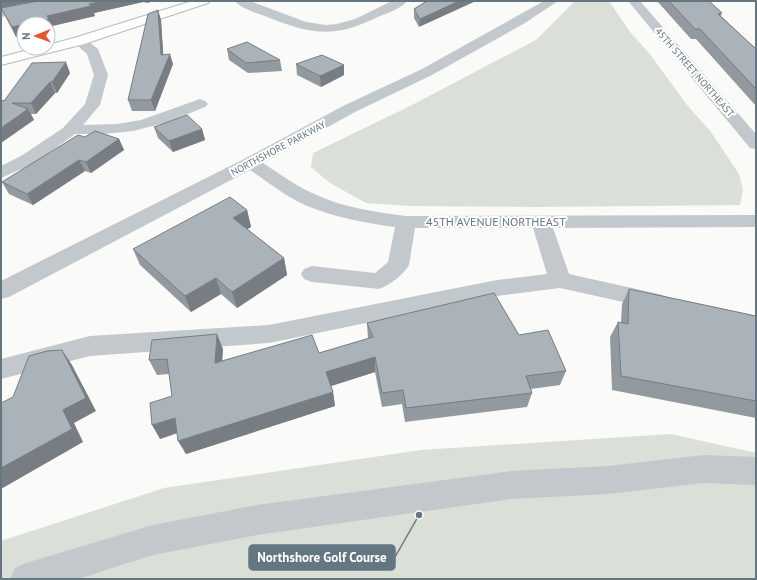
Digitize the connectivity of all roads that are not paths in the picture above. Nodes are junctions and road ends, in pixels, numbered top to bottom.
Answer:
1 (62, 1) edge
2 (204, 1) edge
3 (241, 1) edge
4 (401, 1) edge
5 (552, 1) edge
6 (634, 1) edge
7 (1, 13) edge
8 (79, 41) junction
9 (1, 61) edge
10 (200, 104) dead end
11 (71, 129) junction
12 (756, 144) edge
13 (250, 163) junction
14 (1, 172) edge
15 (756, 220) edge
16 (406, 222) junction
17 (542, 222) junction
18 (312, 274) dead end
19 (560, 280) junction
20 (1, 291) edge
21 (673, 305) edge
22 (1, 369) edge
23 (756, 472) edge
24 (26, 579) edge

1 - 7 street
2 - 8 main road
3 - 4 street
5 - 13 street, NORTHSHORE PARKWAY
6 - 12 street, 45TH STREET NORTHEAST
8 - 9 main road
8 - 11 street
10 - 11 street
11 - 14 street
13 - 16 street, 45TH AVENUE NORTHEAST
13 - 20 street, NORTHSHORE PARKWAY
15 - 17 street, 45TH AVENUE NORTHEAST
16 - 17 street, 45TH AVENUE NORTHEAST
16 - 18 street
17 - 19 street
19 - 21 street
19 - 22 street
23 - 24 street

